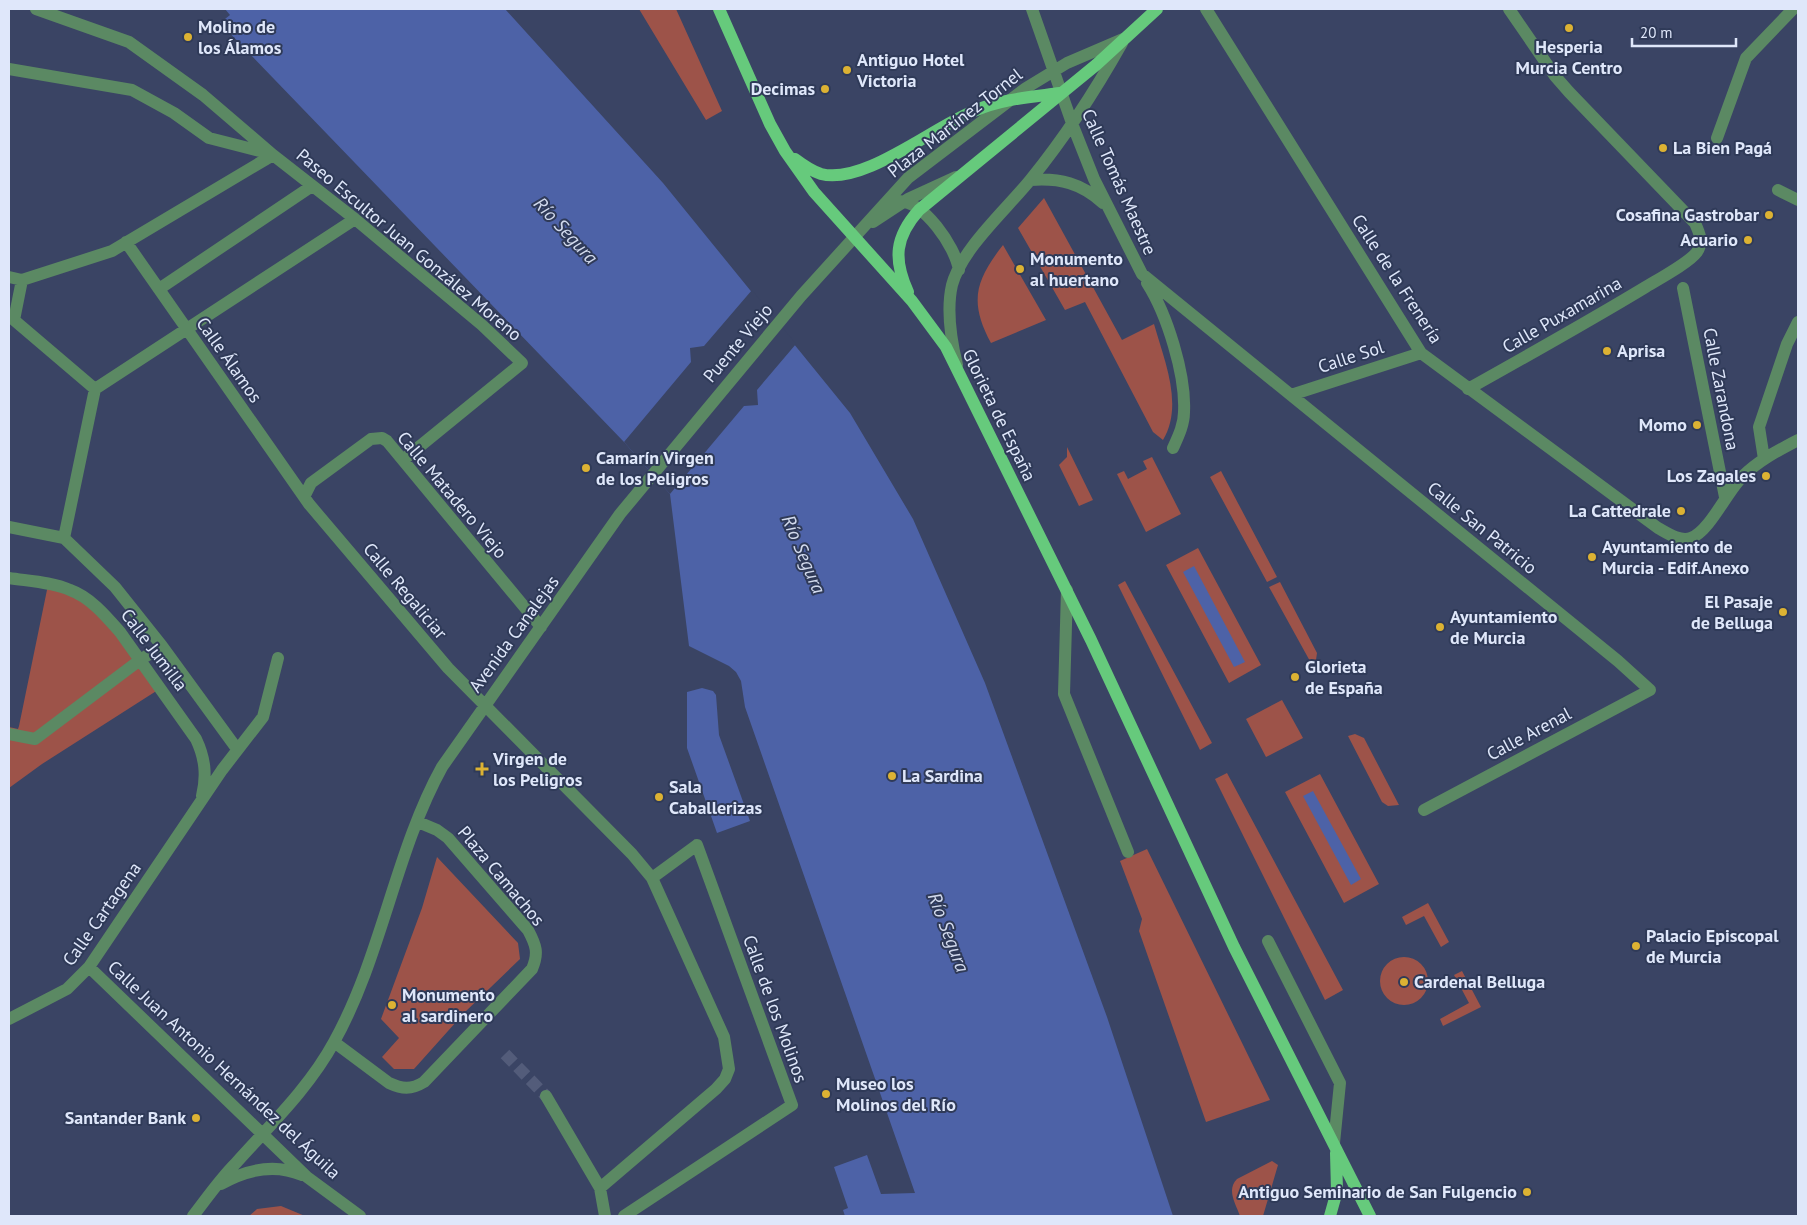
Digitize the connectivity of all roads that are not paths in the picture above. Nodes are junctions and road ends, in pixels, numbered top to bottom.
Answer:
1 (36, 9) edge
2 (1032, 9) edge
3 (1157, 9) edge
4 (1206, 9) edge
5 (1509, 9) edge
6 (1793, 9) edge
7 (723, 10) edge
8 (1125, 38) junction
9 (9, 69) edge
10 (1054, 71) junction
11 (1062, 93) junction
12 (1009, 101) junction
13 (1073, 126) junction
14 (1717, 138) dead end
15 (785, 151) junction
16 (272, 155) junction
17 (960, 176) junction
18 (1031, 180) junction
19 (312, 186) junction
20 (1778, 190) dead end
21 (1798, 200) edge
22 (905, 201) junction
23 (881, 205) junction
24 (1109, 208) junction
25 (919, 210) junction
26 (355, 219) junction
27 (853, 237) junction
28 (126, 242) junction
29 (959, 270) junction
30 (1142, 274) junction
31 (9, 277) edge
32 (22, 280) junction
33 (1683, 288) dead end
34 (159, 289) junction
35 (912, 301) junction
36 (12, 319) edge
37 (1798, 322) edge
38 (186, 329) junction
39 (1422, 353) junction
40 (960, 374) junction
41 (95, 389) junction
42 (1468, 389) junction
43 (1292, 395) junction
44 (1798, 440) edge
45 (1173, 448) dead end
46 (1764, 459) junction
47 (403, 460) junction
48 (652, 473) joint
49 (304, 496) junction
50 (1726, 497) junction
51 (9, 527) edge
52 (64, 538) junction
53 (9, 578) edge
54 (1067, 590) junction
55 (541, 627) junction
56 (162, 646) junction
57 (278, 658) dead end
58 (140, 660) junction
59 (1650, 690) joint
60 (485, 705) junction
61 (9, 734) edge
62 (237, 749) junction
63 (200, 804) junction
64 (1424, 810) dead end
65 (418, 822) junction
66 (1128, 852) dead end
67 (652, 878) junction
68 (1268, 941) dead end
69 (89, 966) junction
70 (9, 1018) edge
71 (334, 1042) junction
72 (546, 1096) tunnel mouth
73 (263, 1134) junction
74 (1334, 1143) junction
75 (307, 1177) junction
76 (216, 1186) junction
77 (600, 1188) junction
78 (193, 1216) edge
79 (360, 1216) edge
80 (605, 1216) edge
81 (624, 1216) edge
82 (1330, 1216) edge
83 (1370, 1216) edge

1 - 16 street, Paseo Escultor Juan González Moreno
2 - 10 street, Calle Tomás Maestre
3 - 8 main road, Plaza Martínez Tornel
4 - 39 street, Calle de la Frenería
5 - 42 street, Calle Puxamarina
6 - 14 street
7 - 15 main road
8 - 10 street, Plaza Martínez Tornel
8 - 11 main road, Plaza Martínez Tornel
8 - 13 street
9 - 16 street, Paseo Escultor Juan González Moreno
10 - 11 street, Calle Tomás Maestre
10 - 12 street, Plaza Martínez Tornel
11 - 12 main road
11 - 13 street, Calle Tomás Maestre
11 - 17 main road, Plaza Martínez Tornel
12 - 15 main road
12 - 23 street, Plaza Martínez Tornel
13 - 18 street
13 - 24 street, Calle Tomás Maestre
15 - 27 main road
16 - 19 street, Paseo Escultor Juan González Moreno
16 - 28 street
17 - 22 street, Plaza Martínez Tornel
17 - 25 main road, Plaza Martínez Tornel
18 - 24 street
18 - 29 street
19 - 26 street, Paseo Escultor Juan González Moreno
19 - 34 street
20 - 21 street
22 - 23 street, Plaza Martínez Tornel
22 - 25 street, Plaza Martínez Tornel
22 - 27 street, Plaza Martínez Tornel
23 - 27 street, Plaza Martínez Tornel
24 - 30 street, Calle Tomás Maestre
25 - 29 street, Plaza Martínez Tornel
25 - 35 main road, Plaza Martínez Tornel
26 - 38 street
26 - 47 street, Paseo Escultor Juan González Moreno
27 - 35 main road
27 - 48 street, Puente Viejo
28 - 32 street
28 - 34 street, Calle Álamos
29 - 40 street
30 - 43 street, Calle Tomás Maestre
30 - 45 street
31 - 32 street
32 - 36 street
33 - 50 street, Calle Zarandona
34 - 38 street, Calle Álamos
35 - 40 main road, Glorieta de España
36 - 41 street
37 - 46 street
38 - 41 street
38 - 49 street, Calle Álamos
39 - 42 street, Calle de la Frenería
39 - 43 street, Calle Sol
40 - 54 main road, Glorieta de España
41 - 52 street
42 - 50 street, Calle de la Frenería
43 - 59 street, Calle San Patricio
44 - 46 street
46 - 50 street
47 - 49 street, Calle Matadero Viejo
47 - 55 street, Calle Matadero Viejo
48 - 55 street, Avenida Canalejas
49 - 60 street, Calle Regaliciar
51 - 52 street
52 - 56 street
53 - 58 street, Calle Jumilla
54 - 66 street
54 - 74 main road, Glorieta de España
55 - 60 street, Avenida Canalejas
56 - 58 street
56 - 62 street
57 - 62 street, Calle Cartagena
58 - 61 street
58 - 63 street, Calle Jumilla
59 - 64 street, Calle Arenal
60 - 65 street, Avenida Canalejas
60 - 67 street
62 - 63 street, Calle Cartagena
63 - 69 street, Calle Cartagena
65 - 71 street
65 - 71 street, Plaza Camachos
67 - 77 street
67 - 81 street, Calle de los Molinos
68 - 74 street
69 - 70 street, Calle Cartagena
69 - 73 street, Calle Juan Antonio Hernández del Águila
71 - 73 street
72 - 77 street
73 - 75 street, Calle Juan Antonio Hernández del Águila
73 - 76 street
74 - 82 main road
74 - 83 main road, Glorieta de España
75 - 76 street
75 - 79 street, Calle Juan Antonio Hernández del Águila
76 - 78 street
77 - 80 street

